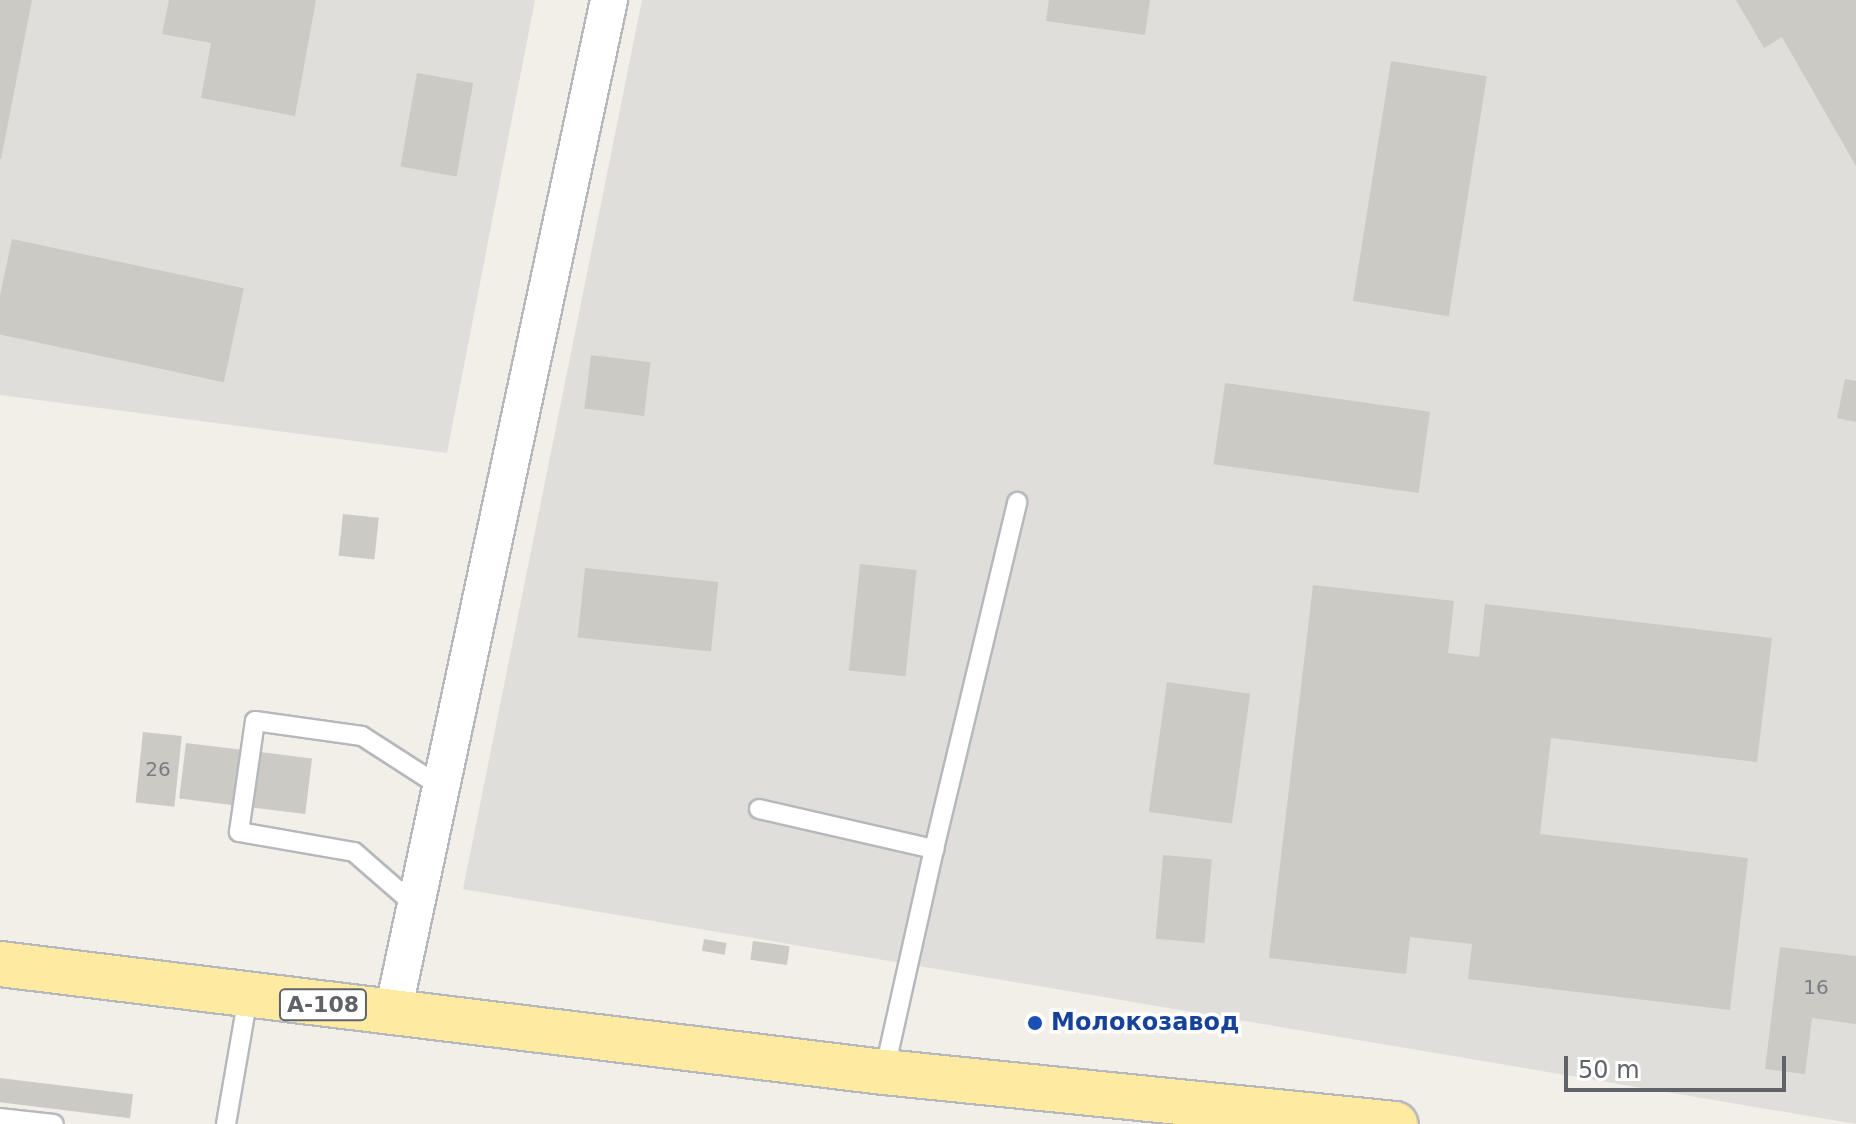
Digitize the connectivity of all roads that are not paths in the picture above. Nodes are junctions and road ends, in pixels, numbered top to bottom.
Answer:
1 (609, 0) edge
2 (1017, 502) dead end
3 (441, 787) junction
4 (759, 809) dead end
5 (934, 849) junction
6 (416, 906) junction
7 (0, 964) edge
8 (248, 996) junction
9 (393, 1012) junction
10 (884, 1072) junction
11 (0, 1118) edge
12 (54, 1124) edge
13 (226, 1124) edge
14 (1395, 1124) edge

1 - 3 street
2 - 5 lane
3 - 6 street
3 - 6 lane
4 - 5 lane
5 - 10 lane
6 - 9 street
7 - 8 highway, А-108
8 - 9 highway, А-108
8 - 13 lane
9 - 10 highway, А-108
10 - 14 highway, А-108
11 - 12 lane

